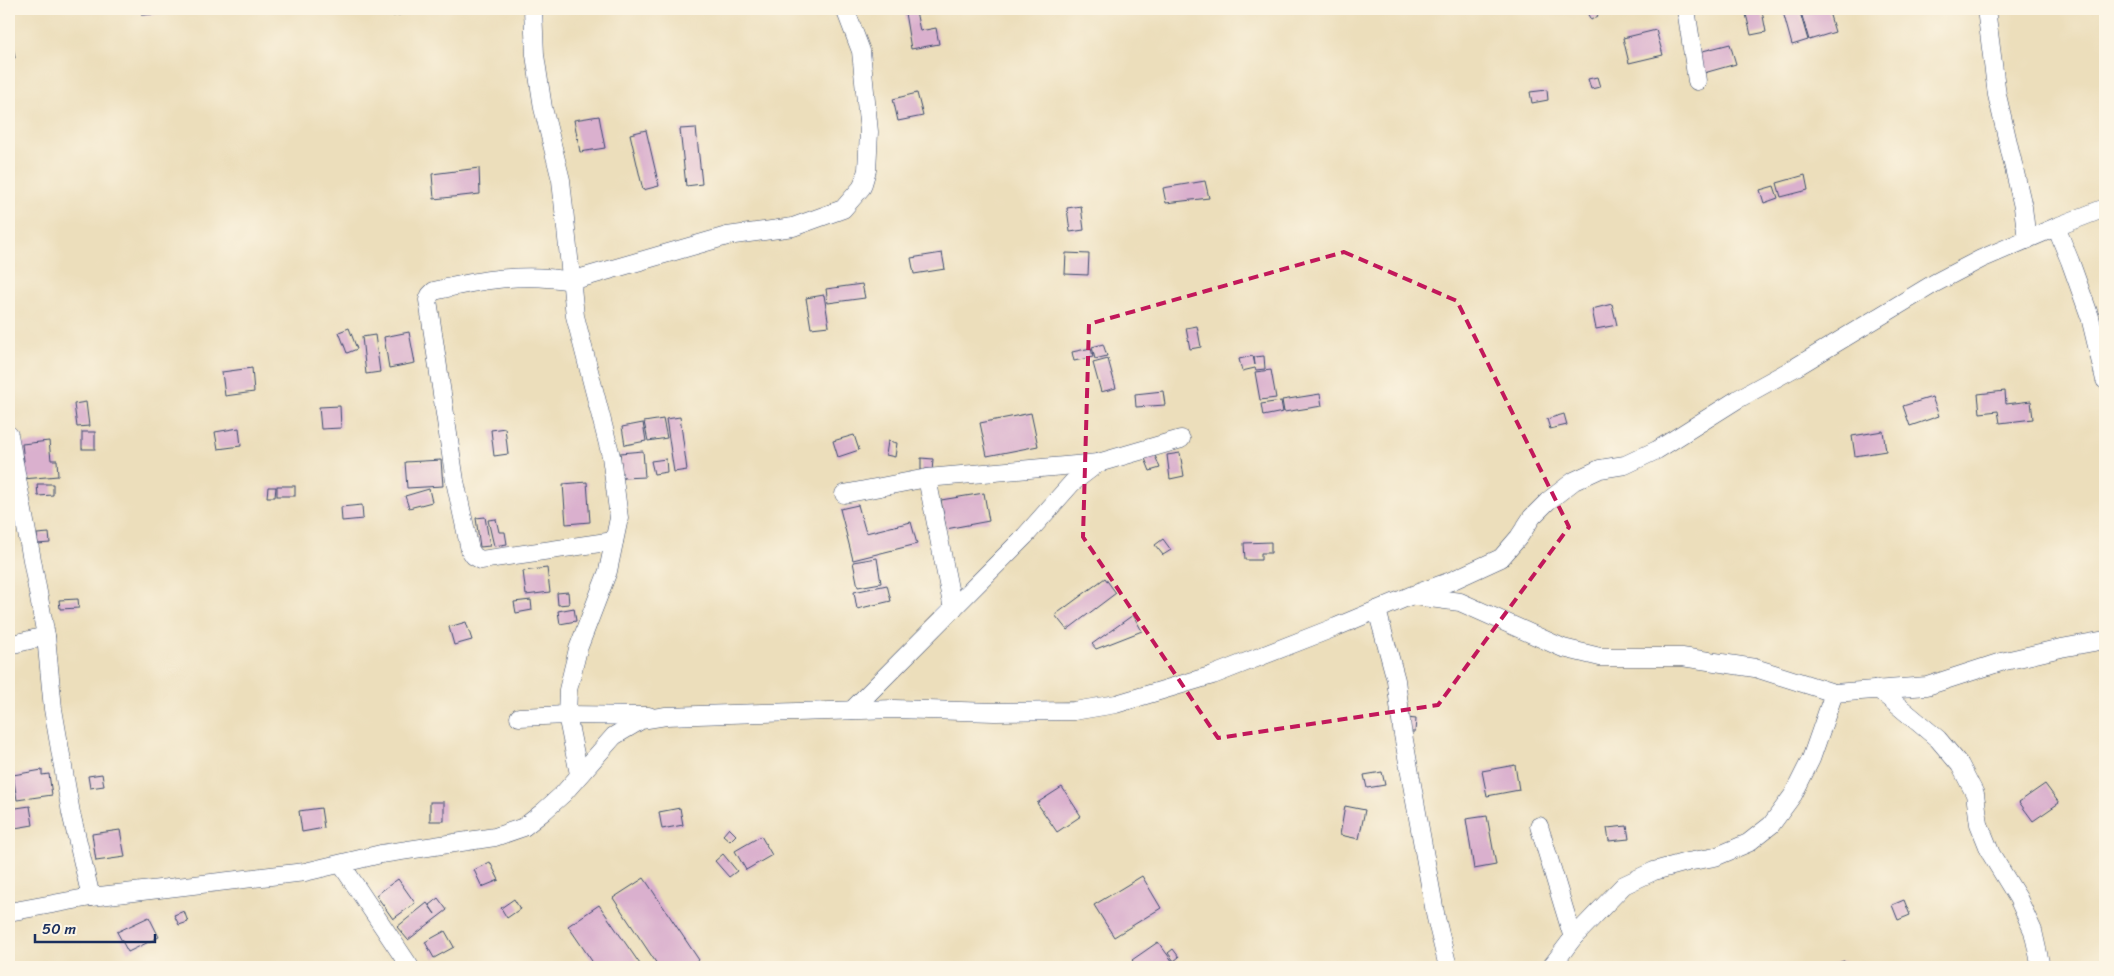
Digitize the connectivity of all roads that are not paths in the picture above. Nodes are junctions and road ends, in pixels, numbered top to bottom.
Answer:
1 (533, 9) edge
2 (845, 9) edge
3 (1686, 9) edge
4 (1986, 9) edge
5 (1696, 81) dead end
6 (2105, 208) edge
7 (2056, 226) junction
8 (2026, 240) junction
9 (570, 281) junction
10 (2105, 380) edge
11 (9, 435) edge
12 (1181, 439) dead end
13 (1098, 463) junction
14 (927, 478) junction
15 (844, 494) dead end
16 (614, 541) junction
17 (1410, 596) junction
18 (953, 608) junction
19 (1377, 610) junction
20 (46, 636) junction
21 (2105, 640) edge
22 (9, 645) edge
23 (1878, 689) junction
24 (1834, 693) junction
25 (852, 710) junction
26 (567, 715) junction
27 (666, 716) junction
28 (519, 717) dead end
29 (579, 774) junction
30 (1539, 826) dead end
31 (341, 864) junction
32 (90, 897) junction
33 (9, 912) edge
34 (1573, 938) junction
35 (410, 967) edge
36 (1448, 967) edge
37 (1551, 967) edge
38 (2040, 967) edge

1 - 9 street
2 - 9 street
3 - 5 street
4 - 8 street
6 - 7 street
7 - 8 street
7 - 10 street
8 - 17 street
9 - 16 street
9 - 16 street
11 - 20 street
12 - 13 street
13 - 14 street
13 - 18 street
14 - 15 street
14 - 18 street
16 - 26 street
17 - 19 street
17 - 24 street
18 - 25 street
19 - 25 street
19 - 36 street
20 - 22 street
20 - 32 street
21 - 23 street
23 - 24 street
23 - 38 street
24 - 34 street
25 - 27 street
26 - 27 street
26 - 28 street
26 - 29 street
27 - 29 street
29 - 31 street
30 - 34 street
31 - 32 street
31 - 35 street
32 - 33 street
34 - 37 street

